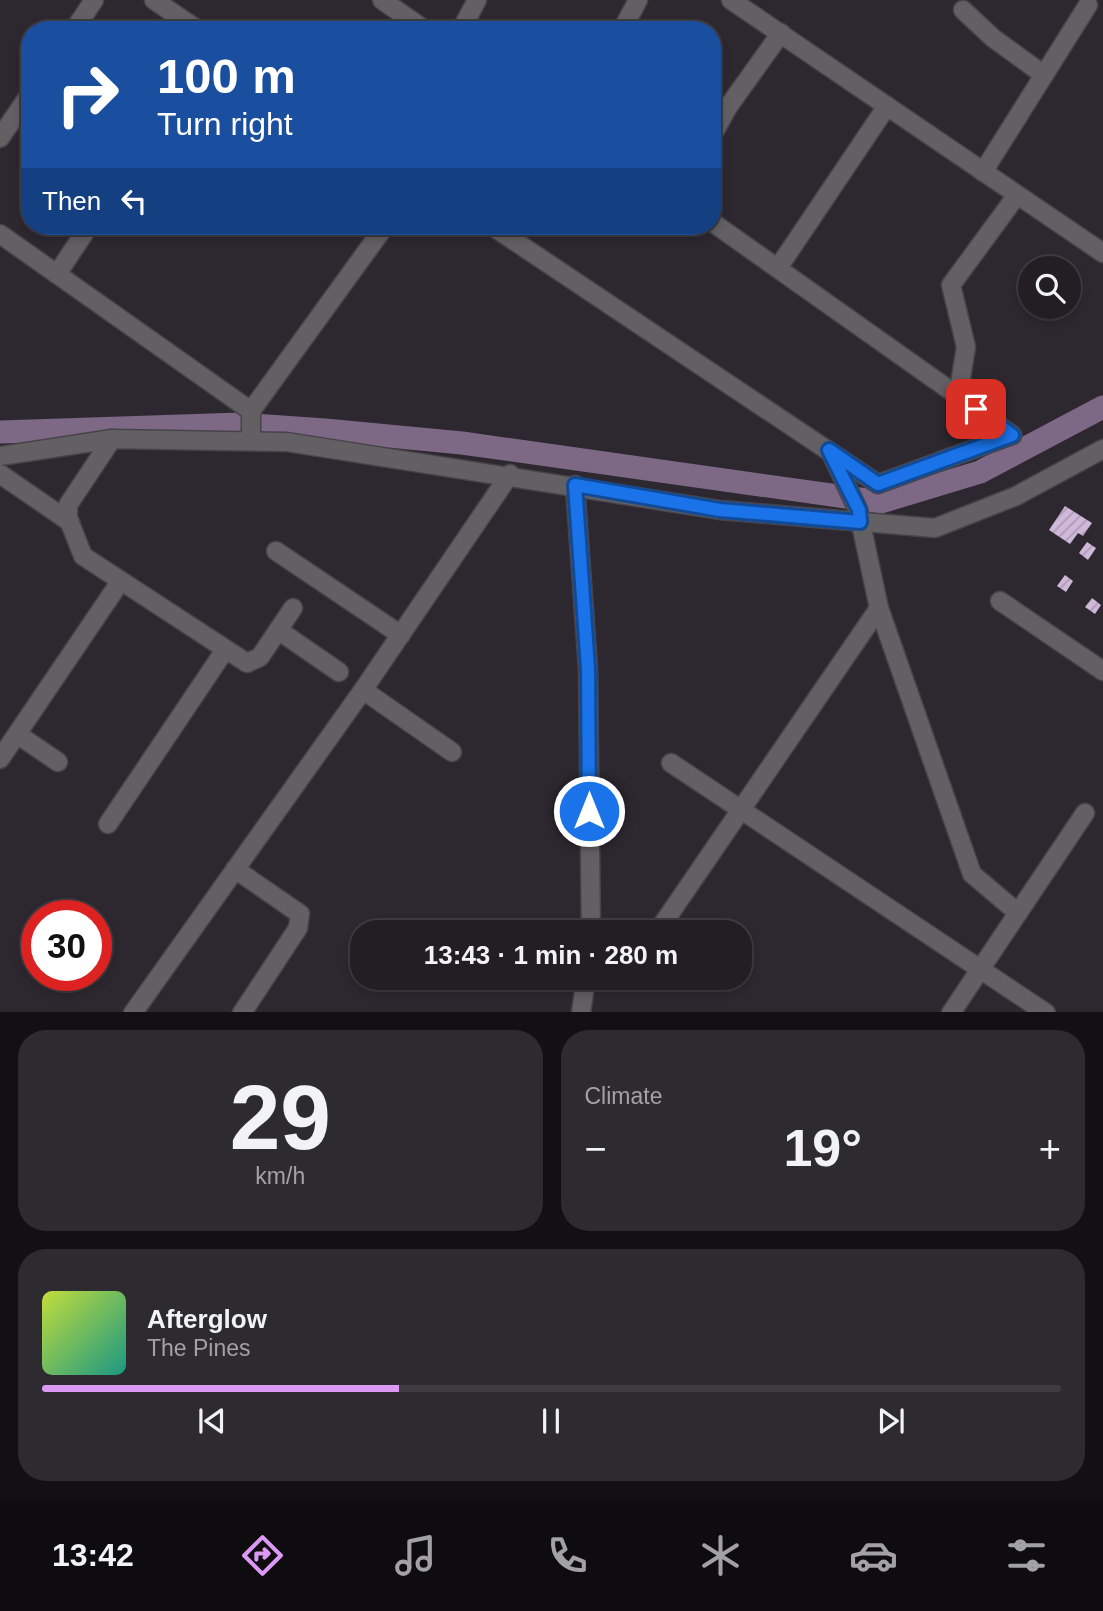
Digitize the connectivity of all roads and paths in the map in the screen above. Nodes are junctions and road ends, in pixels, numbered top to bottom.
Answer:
1 (94, 0) edge
2 (154, 0) edge
3 (382, 0) edge
4 (477, 0) edge
5 (638, 0) edge
6 (731, 0) edge
7 (753, 6) edge
8 (1090, 7) edge
9 (963, 10) dead end
10 (80, 21) edge
11 (185, 21) edge
12 (412, 21) edge
13 (466, 21) edge
14 (627, 21) edge
15 (781, 33) junction
16 (1044, 75) junction
17 (887, 106) junction
18 (21, 107) edge
19 (721, 120) edge
20 (0, 138) edge
21 (983, 172) junction
22 (1017, 195) junction
23 (721, 228) edge
24 (0, 234) edge
25 (83, 235) edge
26 (379, 235) edge
27 (506, 235) edge
28 (1102, 251) edge
29 (778, 268) junction
30 (57, 274) junction
31 (958, 396) junction
32 (252, 414) junction
33 (112, 439) junction
34 (251, 439) junction
35 (1103, 449) edge
36 (829, 450) junction
37 (0, 456) edge
38 (0, 474) edge
39 (510, 474) junction
40 (575, 485) junction
41 (859, 516) junction
42 (70, 522) junction
43 (276, 551) dead end
44 (120, 582) junction
45 (1000, 601) dead end
46 (293, 608) dead end
47 (879, 608) junction
48 (278, 630) junction
49 (401, 635) junction
50 (225, 650) junction
51 (1103, 671) edge
52 (340, 672) dead end
53 (363, 690) junction
54 (17, 734) junction
55 (452, 752) dead end
56 (0, 759) edge
57 (58, 762) dead end
58 (671, 763) dead end
59 (740, 809) junction
60 (1085, 813) dead end
61 (108, 824) dead end
62 (235, 869) junction
63 (1018, 913) junction
64 (591, 920) edge
65 (665, 920) edge
66 (980, 969) junction
67 (584, 990) edge
68 (135, 1012) edge
69 (243, 1012) edge
70 (580, 1012) edge
71 (952, 1012) edge
72 (1044, 1012) edge

1 - 10 street
2 - 11 street
3 - 12 street
4 - 13 street
5 - 14 street
6 - 7 street
7 - 15 street
8 - 16 street
9 - 16 street
15 - 17 street
15 - 19 street
16 - 21 street
17 - 21 street
17 - 29 street
18 - 20 street
21 - 22 street
22 - 28 street
22 - 31 street
23 - 29 street
24 - 30 street
25 - 30 street
26 - 32 street
27 - 36 street
29 - 31 street
30 - 32 street
31 - 36 street
32 - 34 street
33 - 34 street
33 - 37 street
33 - 42 street
34 - 39 street
35 - 41 street
36 - 41 street
38 - 42 street
39 - 40 street
39 - 49 street
40 - 41 street
40 - 64 street
41 - 47 street
42 - 44 street
43 - 49 street
44 - 50 street
44 - 54 street
45 - 51 street
46 - 48 street
47 - 59 street
47 - 63 street
48 - 50 street
48 - 52 street
49 - 53 street
50 - 61 street
53 - 55 street
53 - 62 street
54 - 56 street
54 - 57 street
58 - 59 street
59 - 65 street
59 - 66 street
60 - 63 street
62 - 68 street
62 - 69 street
63 - 66 street
66 - 71 street
66 - 72 street
67 - 70 street

